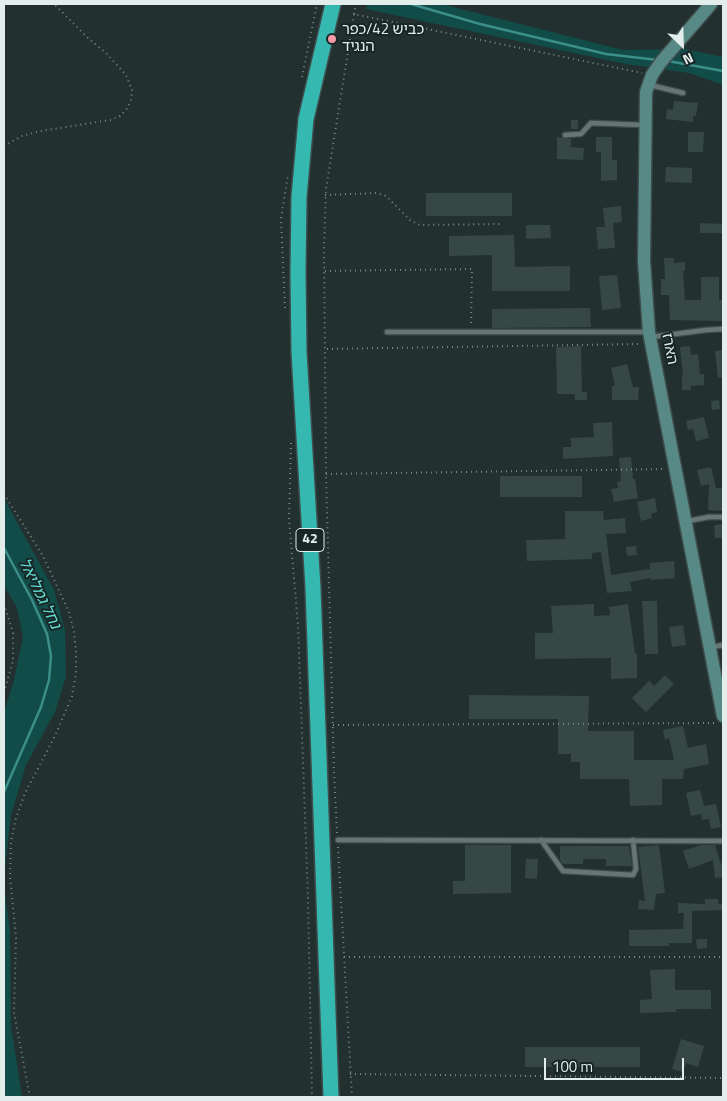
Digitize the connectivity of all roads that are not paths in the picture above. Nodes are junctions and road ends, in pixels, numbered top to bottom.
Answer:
1 (333, 4) edge
2 (710, 4) edge
3 (653, 76) junction
4 (683, 93) dead end
5 (646, 125) junction
6 (565, 135) dead end
7 (723, 329) edge
8 (387, 332) dead end
9 (651, 338) junction
10 (723, 517) edge
11 (686, 522) junction
12 (723, 645) edge
13 (710, 648) junction
14 (721, 719) edge
15 (338, 840) road end
16 (541, 840) junction
17 (633, 840) junction
18 (723, 841) edge
19 (331, 1097) edge

1 - 19 highway, 42
2 - 3 street
3 - 4 lane
3 - 5 street, הארז
5 - 6 lane
5 - 9 street, הארז
7 - 9 lane
8 - 9 lane
9 - 11 street, הארז
10 - 11 lane
11 - 13 street, הארז
12 - 13 lane
13 - 14 street, הארז
15 - 16 lane
16 - 17 lane
16 - 17 lane
17 - 18 lane

